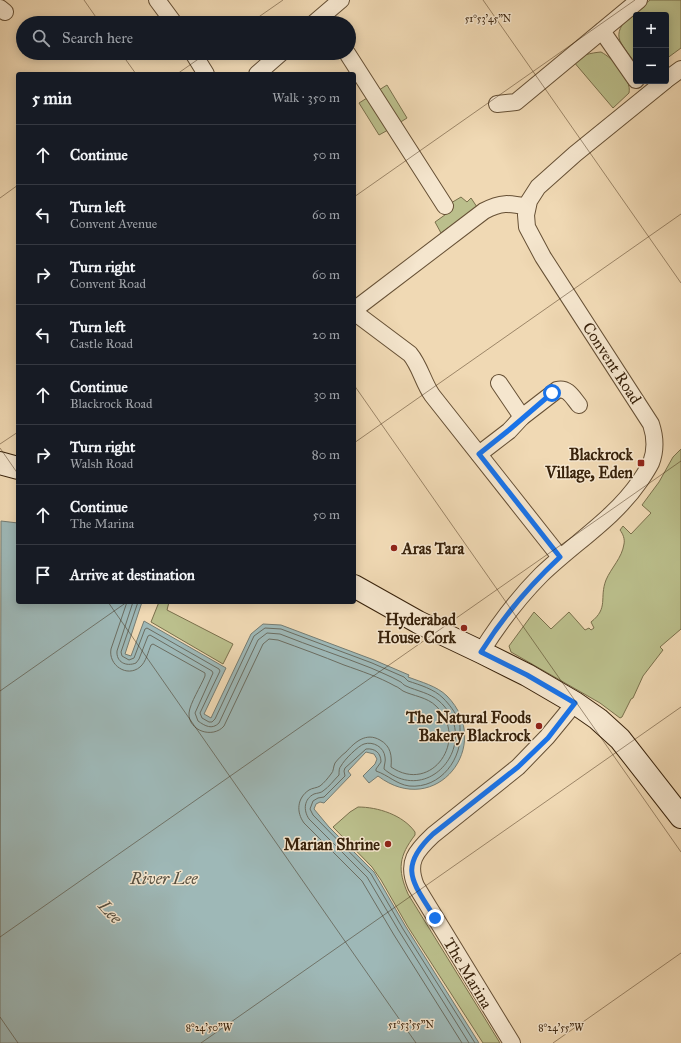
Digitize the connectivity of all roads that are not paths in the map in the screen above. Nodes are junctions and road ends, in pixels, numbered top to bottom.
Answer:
1 (157, 0) edge
2 (639, 0) edge
3 (169, 16) edge
4 (602, 31) junction
5 (197, 60) edge
6 (273, 60) edge
7 (352, 60) edge
8 (681, 69) edge
9 (205, 72) edge
10 (259, 72) edge
11 (633, 74) edge
12 (669, 79) edge
13 (640, 84) edge
14 (662, 84) edge
15 (647, 95) junction
16 (497, 104) dead end
17 (446, 206) dead end
18 (527, 207) junction
19 (356, 309) edge
20 (356, 313) edge
21 (499, 383) dead end
22 (579, 405) dead end
23 (522, 418) junction
24 (479, 454) junction
25 (0, 463) edge
26 (16, 467) edge
27 (560, 557) junction
28 (356, 587) edge
29 (481, 652) junction
30 (575, 703) junction
31 (681, 817) edge
32 (512, 1043) edge

1 - 3 street
2 - 4 street
4 - 11 street
4 - 16 street
5 - 9 street
6 - 10 street
7 - 17 street
8 - 12 street, Convent Road
13 - 15 street
14 - 15 street, Convent Road
15 - 18 street, Convent Road
18 - 19 street
18 - 27 street, Convent Road
20 - 24 street
21 - 23 street
22 - 23 street
23 - 24 street
24 - 27 street
25 - 26 main road
27 - 29 street, Convent Road
28 - 29 main road
29 - 30 main road
30 - 31 main road
30 - 32 street, The Marina

